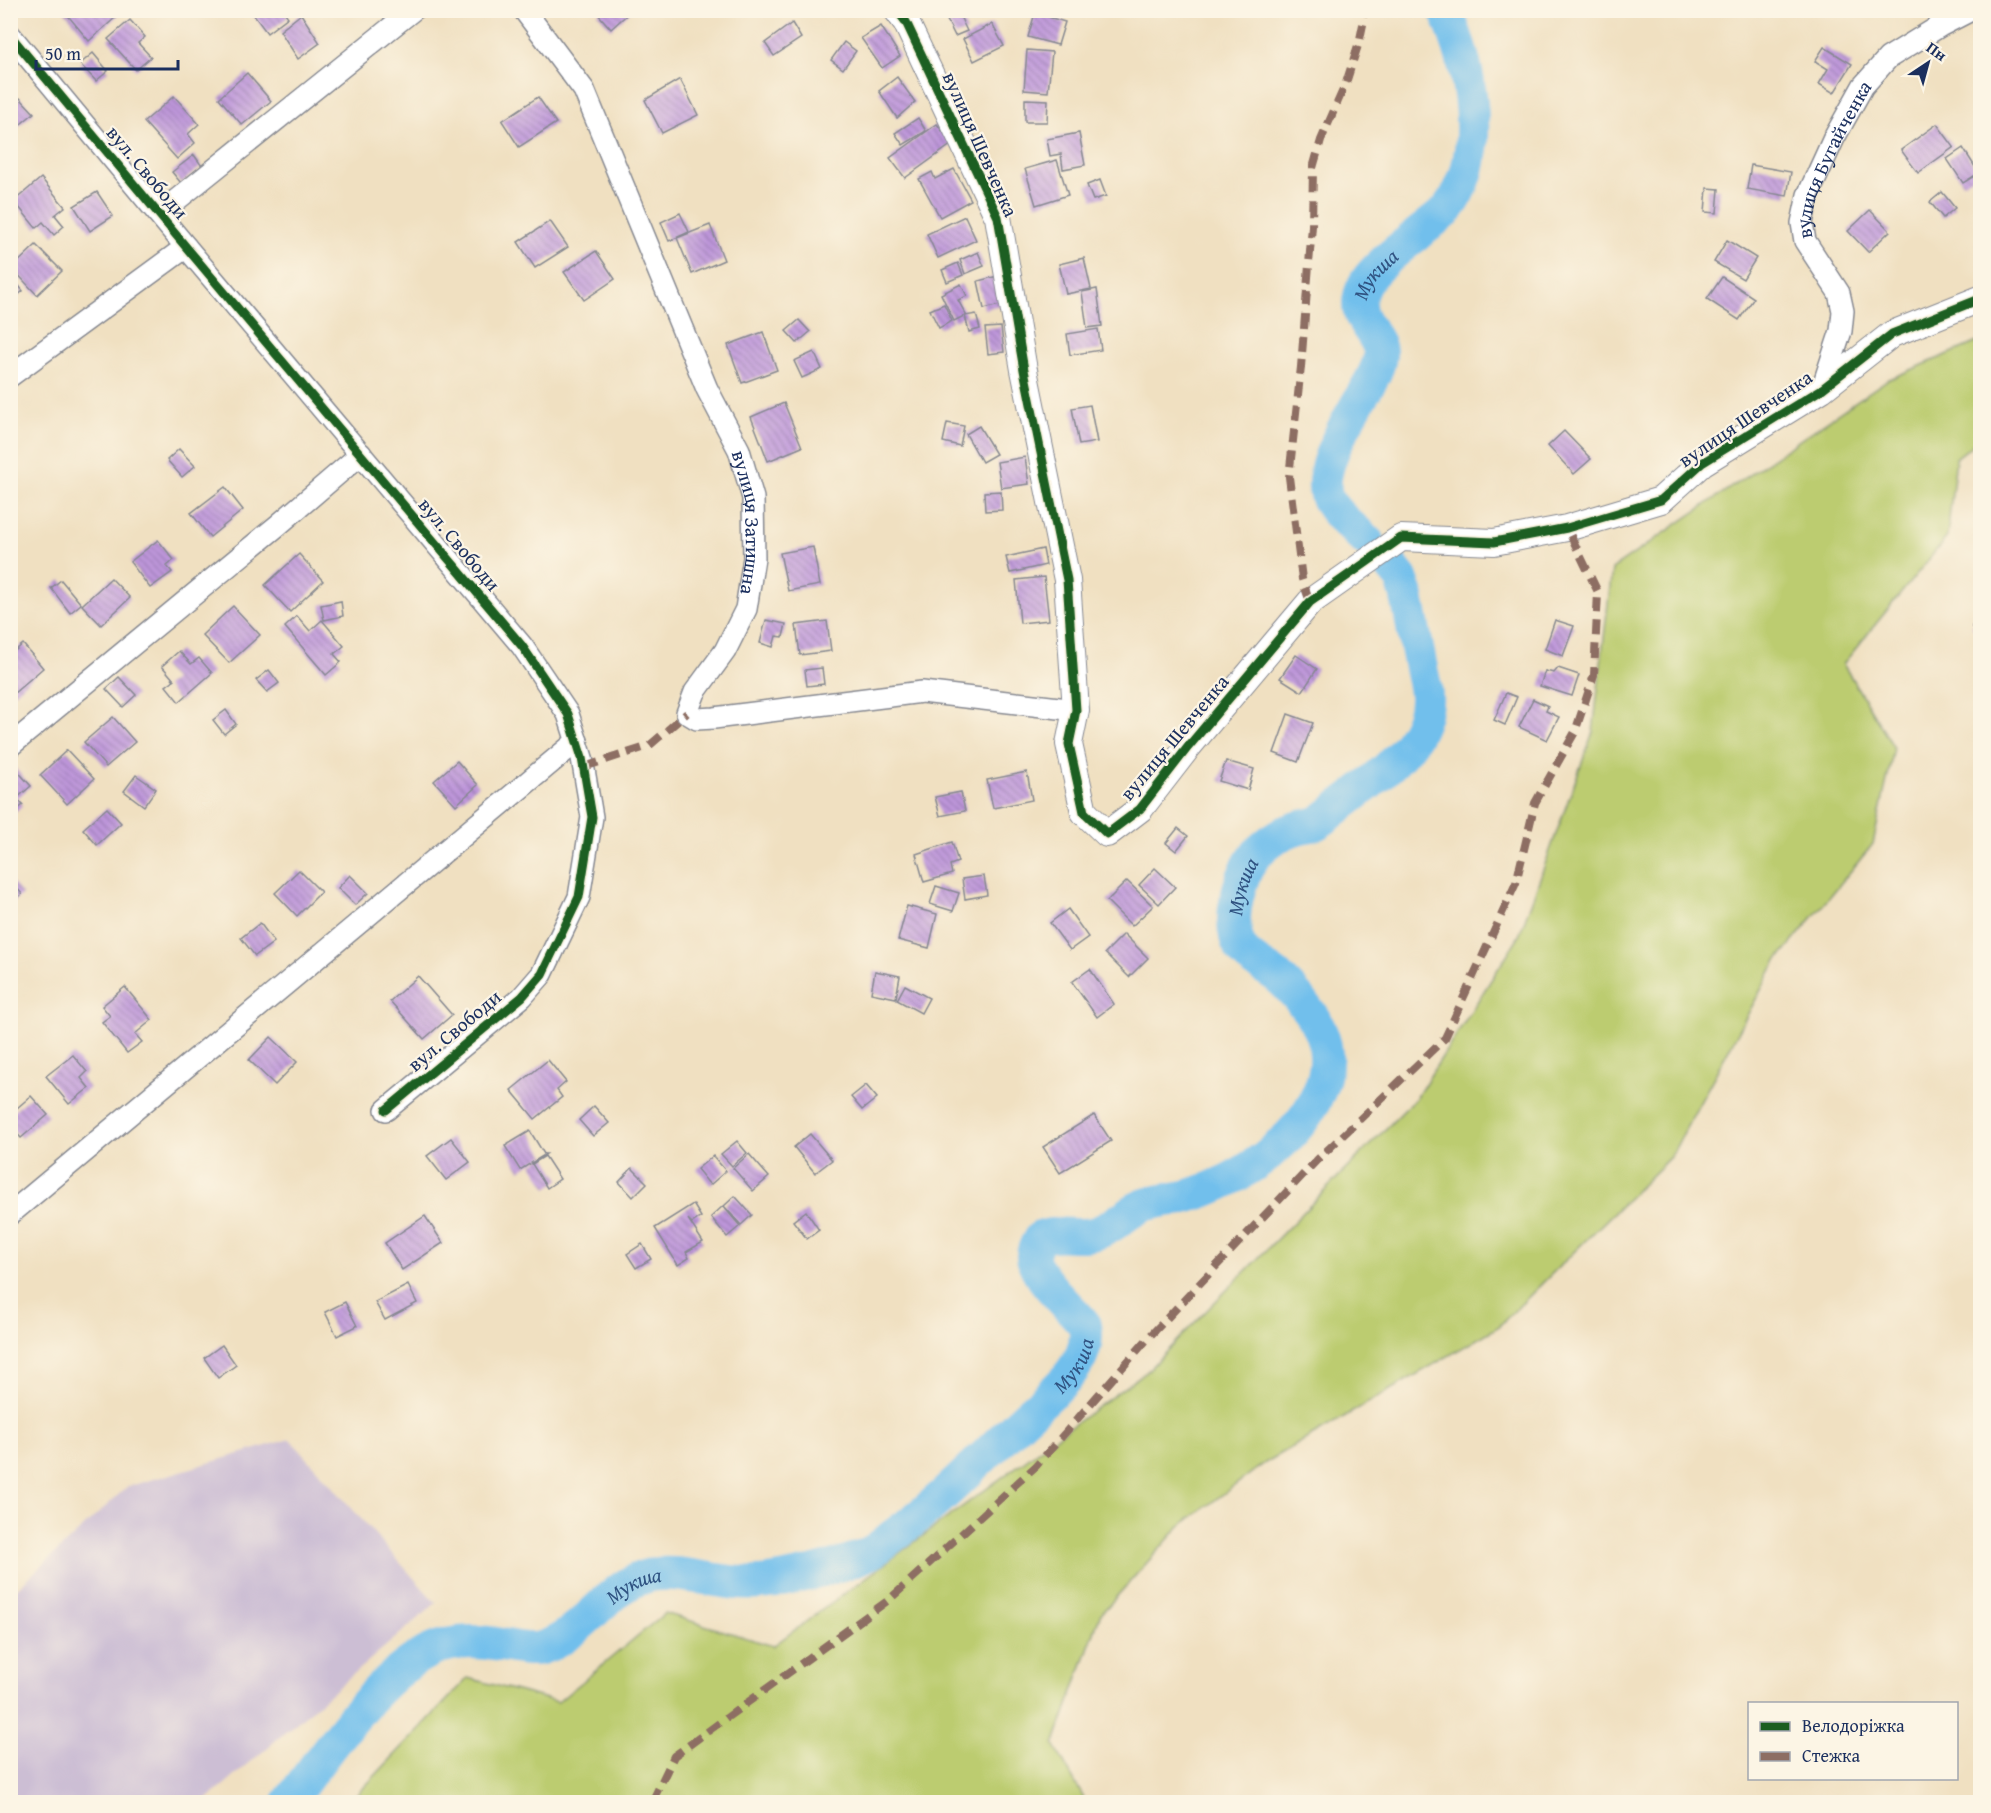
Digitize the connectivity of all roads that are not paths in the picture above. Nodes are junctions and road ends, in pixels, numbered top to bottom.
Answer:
1 (413, 10) edge
2 (524, 10) edge
3 (897, 10) edge
4 (1971, 10) edge
5 (10, 35) edge
6 (159, 214) junction
7 (186, 247) junction
8 (1980, 299) edge
9 (10, 376) edge
10 (1821, 388) junction
11 (361, 454) junction
12 (1076, 710) junction
13 (577, 741) junction
14 (10, 746) edge
15 (386, 1110) dead end
16 (10, 1214) edge

1 - 6 street
2 - 12 street, вулиця Затишна
3 - 12 street, вулиця Шевченка
4 - 10 street, вулиця Бугайченка
5 - 6 street, вул. Свободи
6 - 7 street, вул. Свободи
7 - 9 street
7 - 11 street, вул. Свободи
8 - 10 street, вулиця Шевченка
10 - 12 street, вулиця Шевченка
11 - 13 street, вул. Свободи
11 - 14 street
13 - 15 street, вул. Свободи
13 - 16 street

